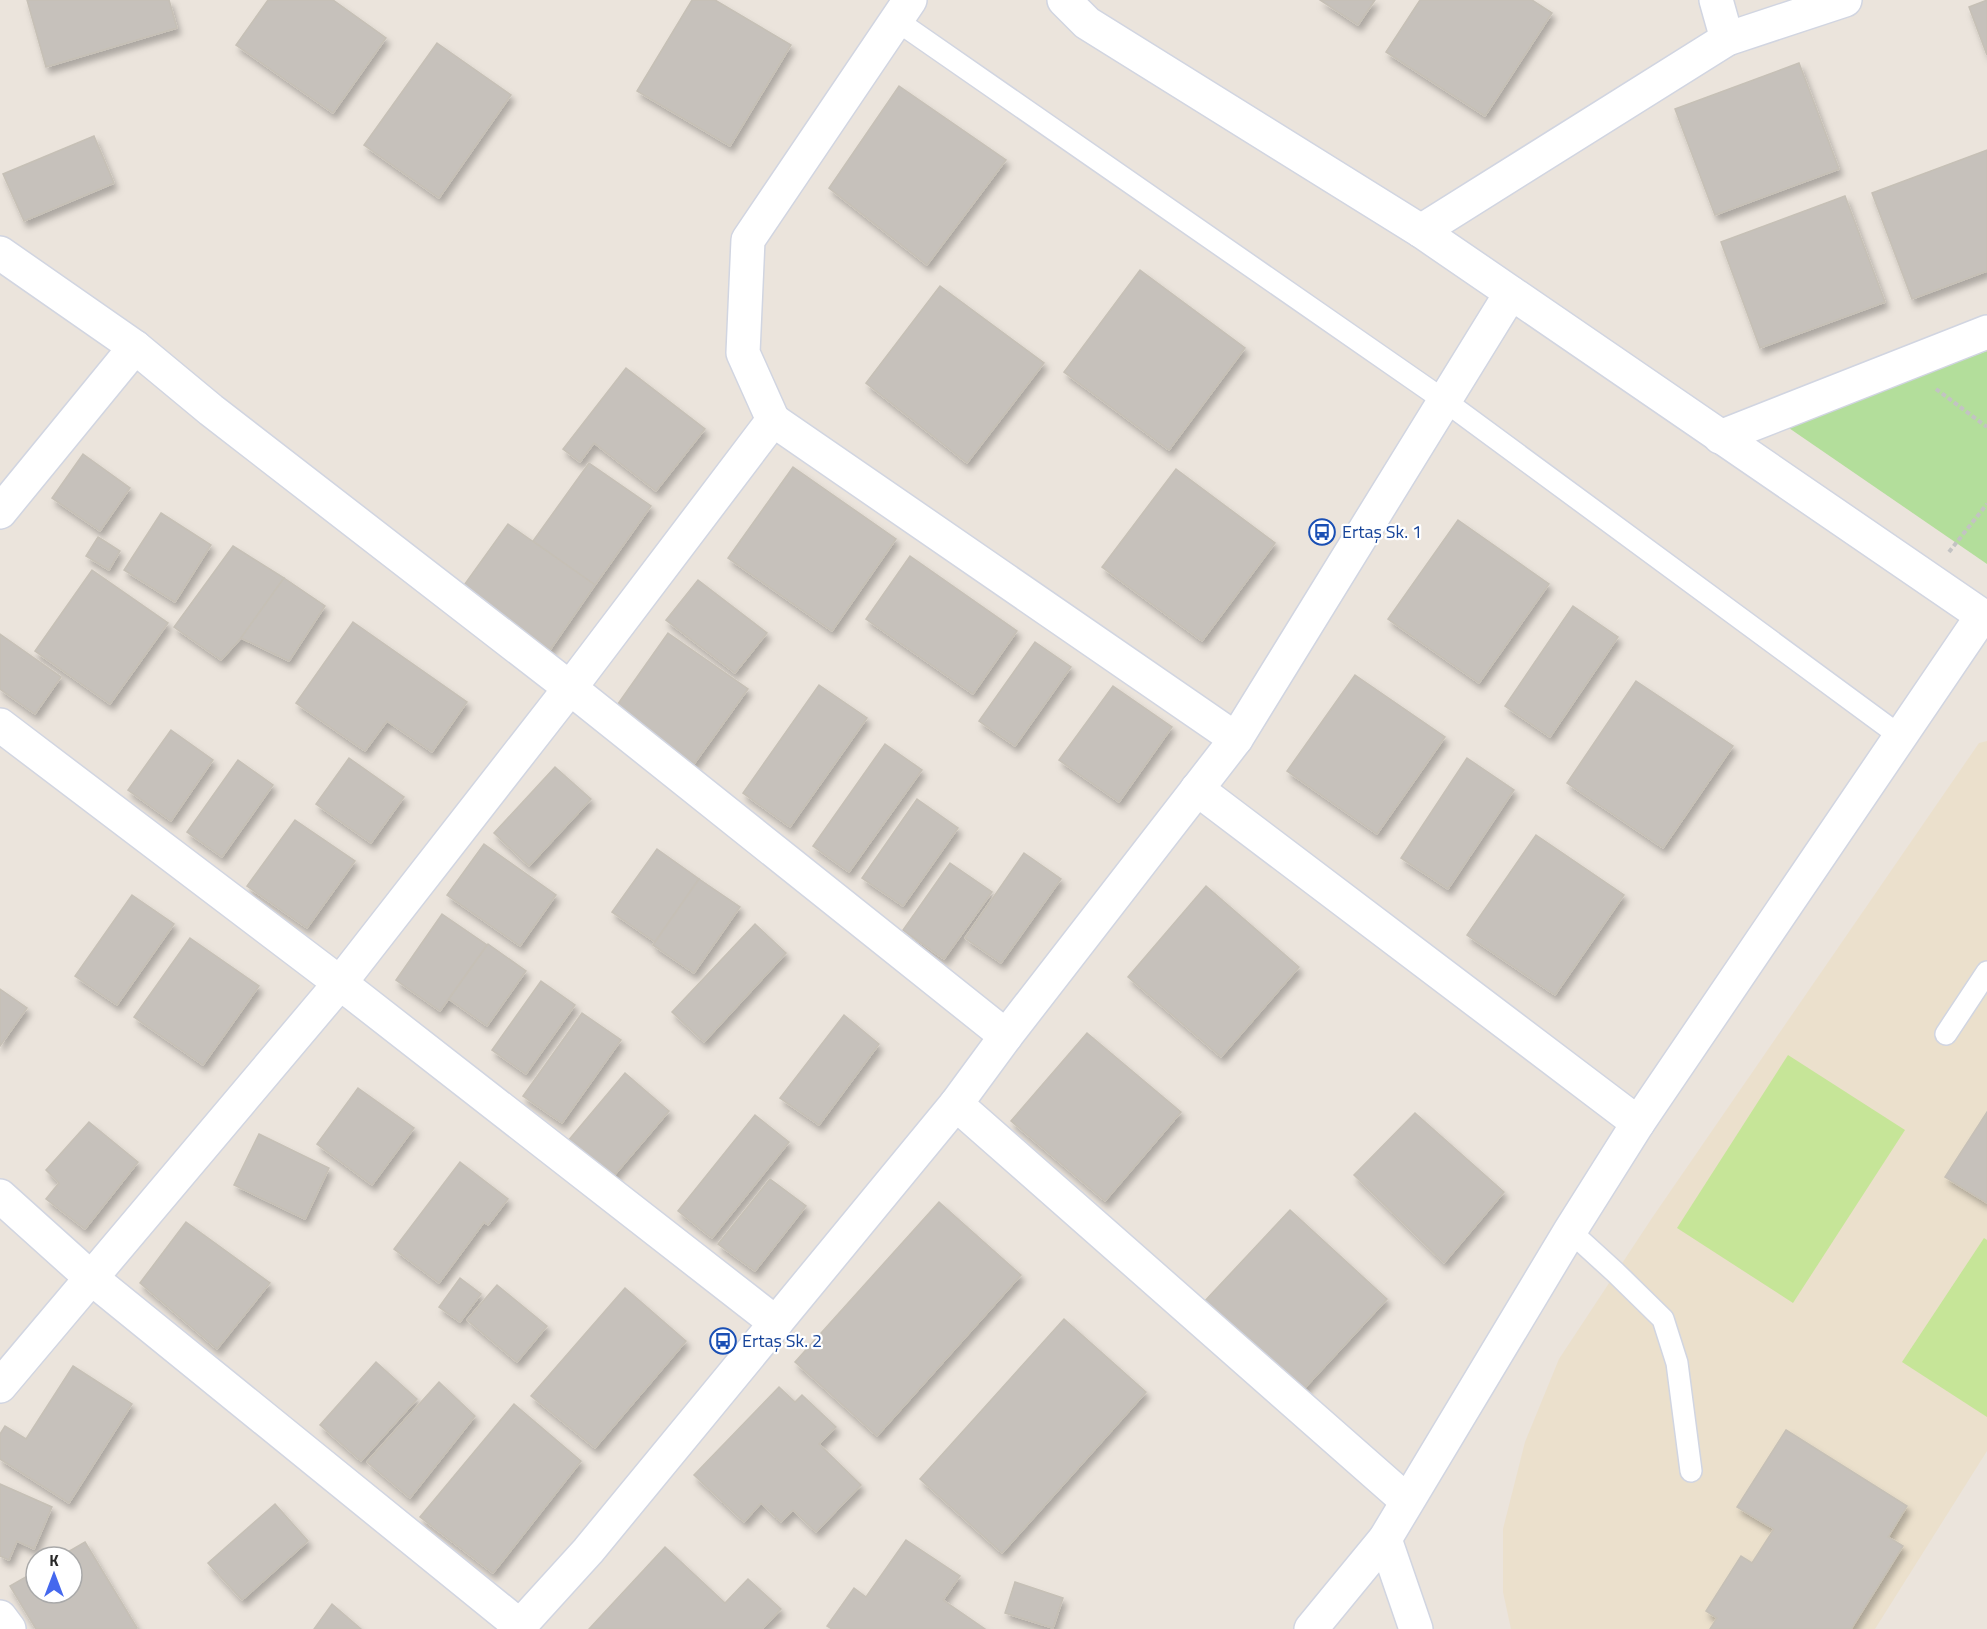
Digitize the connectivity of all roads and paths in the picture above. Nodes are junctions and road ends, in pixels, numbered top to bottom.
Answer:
1 (1064, 0) edge
2 (1716, 0) edge
3 (1845, 0) edge
4 (903, 10) edge
5 (1727, 39) junction
6 (1421, 231) junction
7 (0, 253) edge
8 (1511, 293) junction
9 (1987, 332) edge
10 (135, 347) junction
11 (1904, 365) junction
12 (1445, 401) junction
13 (773, 420) junction
14 (1987, 427) edge
15 (1720, 437) junction
16 (2, 501) edge
17 (1987, 504) edge
18 (1928, 578) junction
19 (1985, 617) edge
20 (570, 688) junction
21 (0, 725) edge
22 (1900, 736) junction
23 (1236, 739) junction
24 (1197, 789) junction
25 (1987, 972) edge
26 (340, 982) junction
27 (1946, 1034) dead end
28 (1006, 1036) junction
29 (956, 1104) junction
30 (1638, 1123) junction
31 (0, 1196) edge
32 (1570, 1231) junction
33 (90, 1277) junction
34 (776, 1323) junction
35 (0, 1386) edge
36 (1690, 1471) dead end
37 (1407, 1501) junction
38 (1385, 1539) junction
39 (0, 1617) edge
40 (519, 1628) edge
41 (9, 1629) edge
42 (1311, 1629) edge
43 (1416, 1629) edge

1 - 6 street
2 - 5 street
3 - 5 street
4 - 12 lane
4 - 13 street
5 - 6 street
6 - 8 street
7 - 10 street
8 - 12 street
8 - 15 street
9 - 11 street
10 - 16 street
10 - 20 street
11 - 14 path
11 - 15 street
12 - 22 lane
12 - 23 street
13 - 20 street
13 - 23 street
15 - 18 street
17 - 18 path
18 - 19 street
19 - 22 street
20 - 26 street
20 - 28 street
21 - 26 street
22 - 30 street
23 - 24 street
24 - 28 street
24 - 30 street
25 - 27 lane
26 - 33 street
26 - 34 street
28 - 29 street
29 - 34 street
29 - 37 street
30 - 32 street
31 - 33 street
32 - 36 lane
32 - 37 street
33 - 35 street
33 - 40 street
34 - 40 street
37 - 38 street
38 - 42 street
38 - 43 street
39 - 41 street

